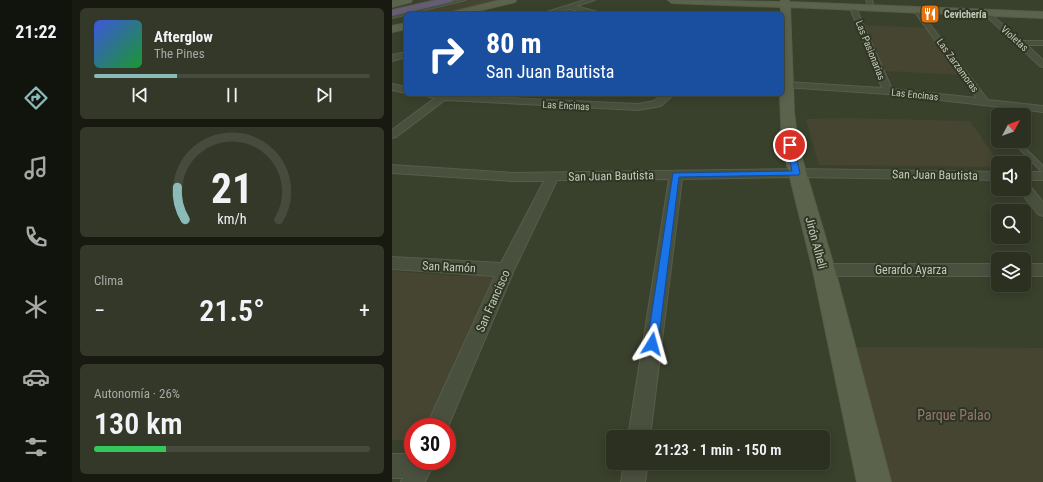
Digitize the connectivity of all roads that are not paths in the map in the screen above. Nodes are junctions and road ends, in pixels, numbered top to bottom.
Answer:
1 (408, 0) edge
2 (432, 0) edge
3 (448, 0) edge
4 (464, 0) edge
5 (512, 0) edge
6 (592, 0) edge
7 (672, 0) edge
8 (783, 2) edge
9 (870, 2) edge
10 (392, 4) edge
11 (569, 7) junction
12 (853, 8) junction
13 (392, 9) edge
14 (1043, 10) edge
15 (917, 11) junction
16 (413, 12) edge
17 (463, 12) edge
18 (550, 12) edge
19 (593, 12) edge
20 (783, 12) edge
21 (392, 13) edge
22 (986, 13) junction
23 (404, 14) edge
24 (1043, 15) edge
25 (392, 17) edge
26 (404, 26) edge
27 (392, 29) edge
28 (784, 30) edge
29 (1019, 42) junction
30 (1043, 43) edge
31 (404, 55) edge
32 (392, 58) edge
33 (1043, 64) edge
34 (787, 84) junction
35 (392, 87) edge
36 (404, 90) edge
37 (888, 91) junction
38 (438, 96) edge
39 (667, 96) edge
40 (443, 97) junction
41 (984, 102) junction
42 (1043, 108) edge
43 (392, 135) edge
44 (1022, 148) edge
45 (392, 169) edge
46 (1043, 170) edge
47 (797, 173) junction
48 (676, 174) junction
49 (553, 176) junction
50 (991, 176) edge
51 (1031, 176) edge
52 (1043, 176) edge
53 (1031, 196) edge
54 (1043, 211) edge
55 (392, 264) edge
56 (506, 270) junction
57 (824, 270) junction
58 (991, 270) edge
59 (1031, 270) edge
60 (1043, 270) edge
61 (441, 418) edge
62 (640, 430) edge
63 (392, 466) edge
64 (404, 468) edge
65 (635, 470) edge
66 (633, 482) edge
67 (874, 482) edge

1 - 10 street
2 - 13 highway
3 - 21 highway
4 - 16 lane
5 - 17 street
6 - 11 street
7 - 8 street
8 - 9 street
8 - 12 street
8 - 20 street, Jirón Alheli
9 - 14 street
11 - 18 street
11 - 19 street
12 - 15 street
12 - 37 street, Las Pasionarias
15 - 22 street
15 - 41 street, Las Zarzamoras
22 - 24 street
22 - 29 street, Violetas
23 - 25 lane
26 - 27 street
28 - 34 street, Jirón Alheli
29 - 30 street
29 - 33 street, Violetas
31 - 32 street
34 - 37 street, Las Encinas
34 - 47 street, Jirón Alheli
35 - 36 street
37 - 41 street, Las Encinas
38 - 40 street, Las Encinas
39 - 40 street, Las Encinas
40 - 43 street
41 - 42 street, Las Encinas
44 - 46 lane
45 - 49 street, San Juan Bautista
47 - 48 street, San Juan Bautista
47 - 50 street, San Juan Bautista
47 - 57 street, Jirón Alheli
48 - 49 street, San Juan Bautista
48 - 62 street
49 - 56 street, San Francisco
51 - 52 street
53 - 54 street
55 - 56 street, San Ramón
56 - 61 street, San Francisco
57 - 58 street, Gerardo Ayarza
57 - 67 street, Jirón Alheli
59 - 60 street
63 - 64 street
65 - 66 street

